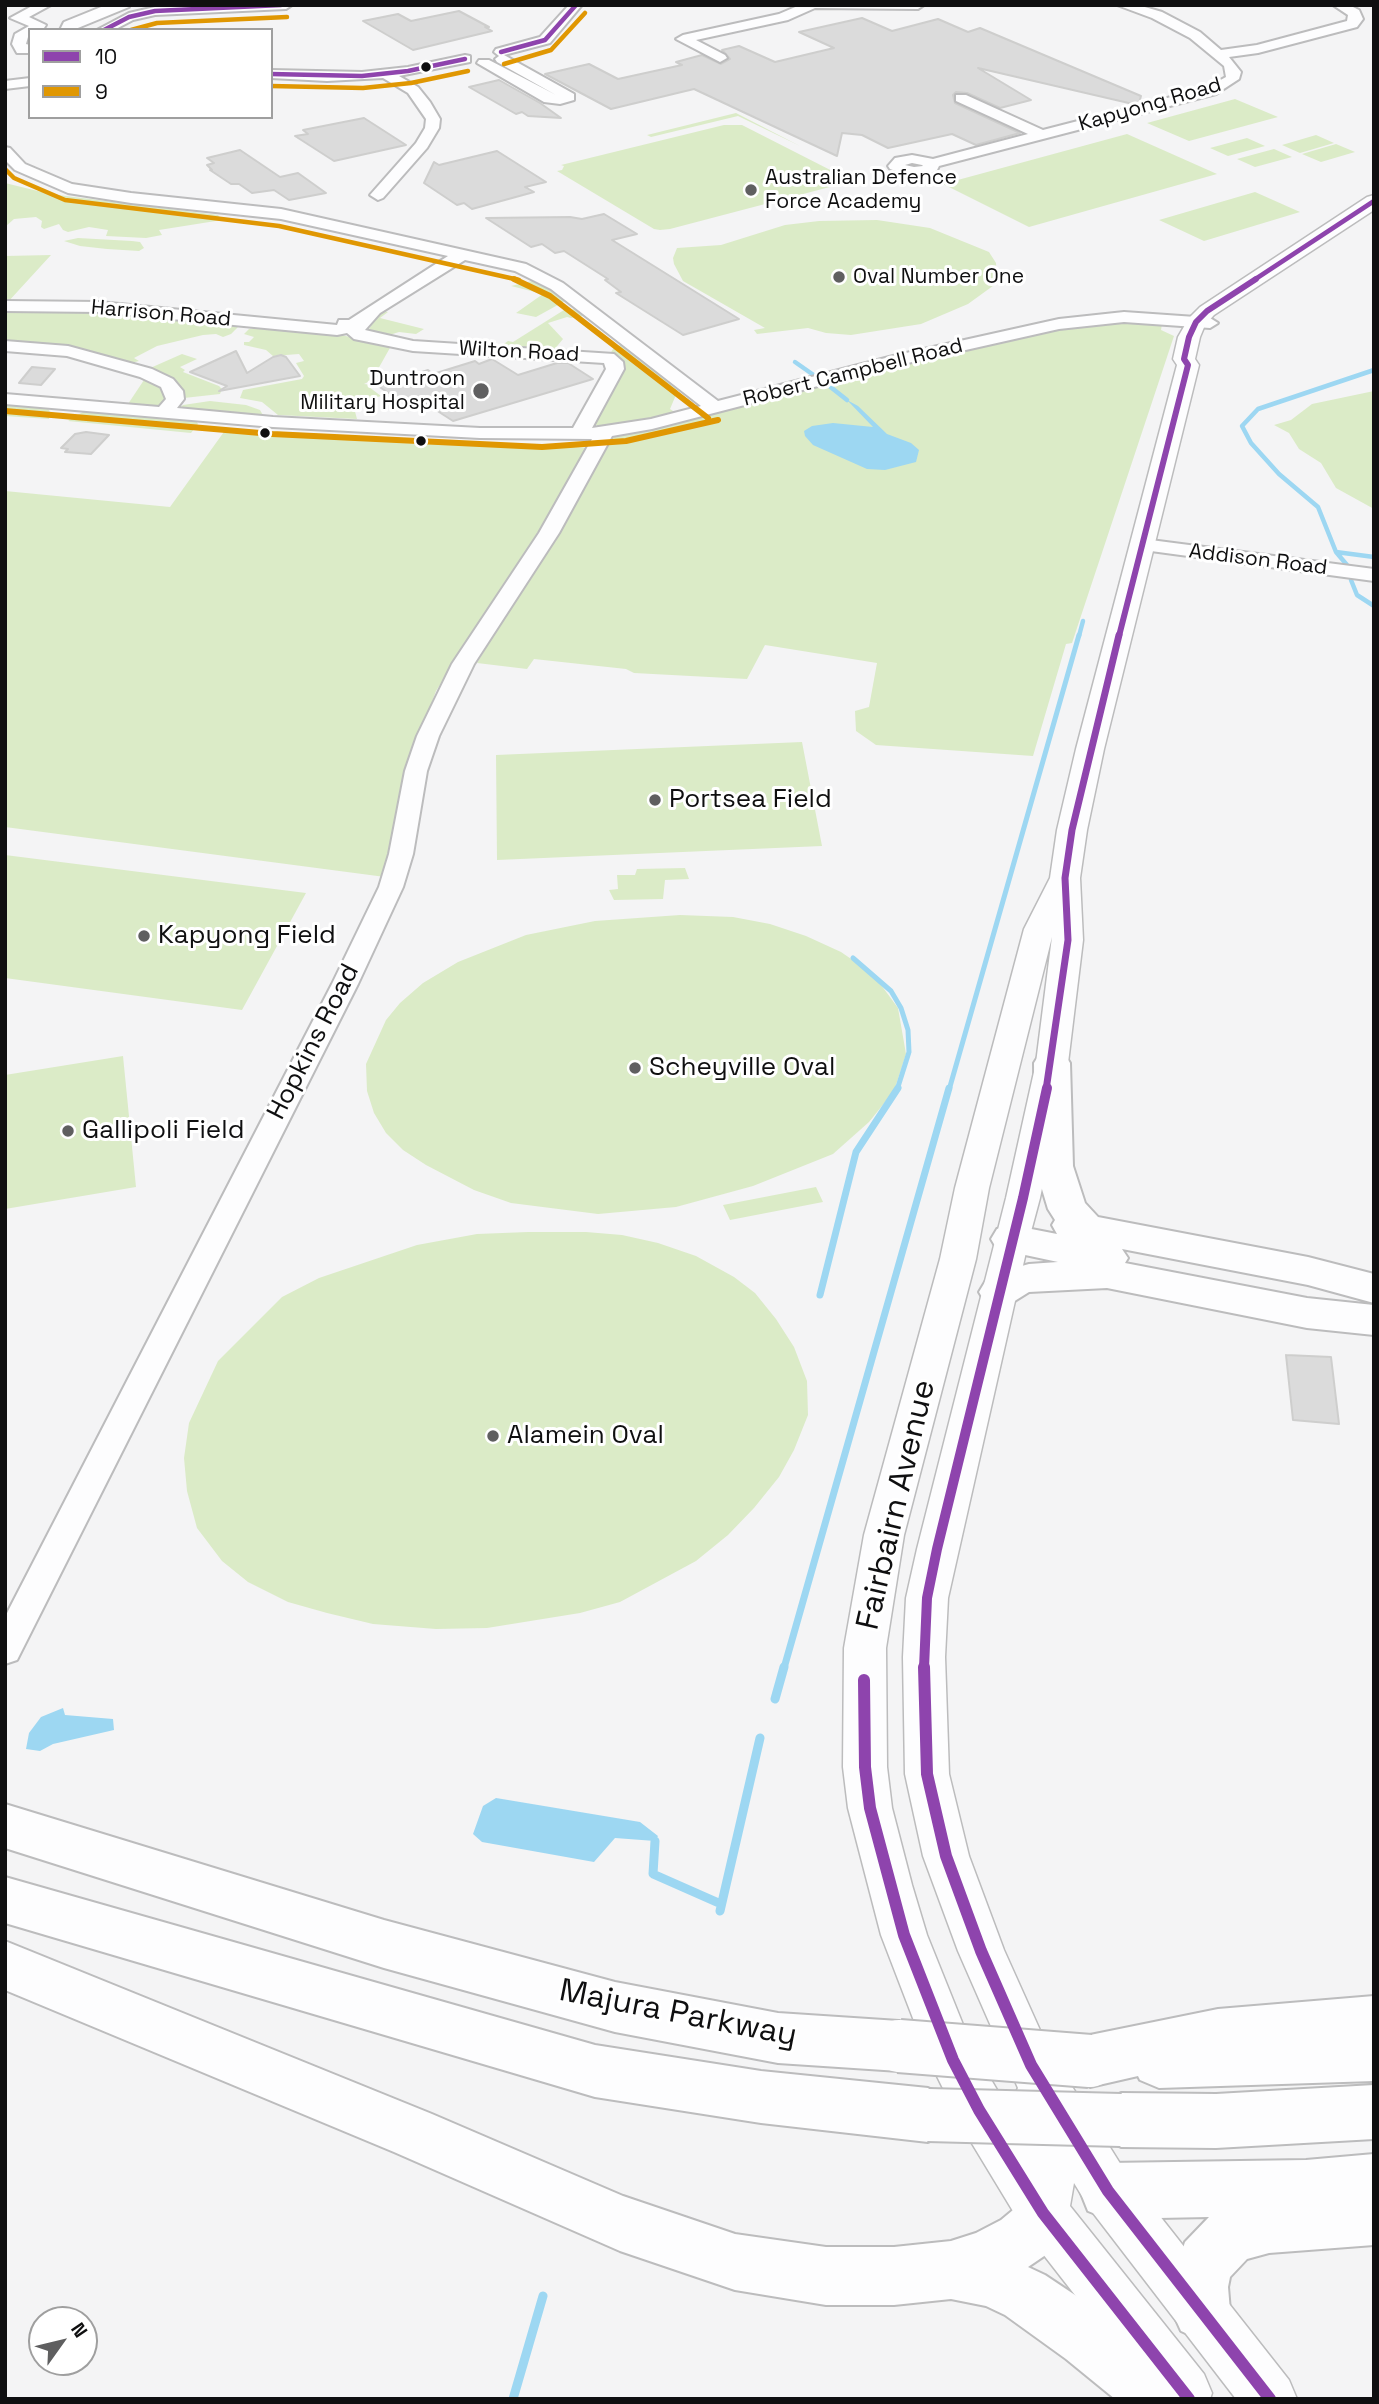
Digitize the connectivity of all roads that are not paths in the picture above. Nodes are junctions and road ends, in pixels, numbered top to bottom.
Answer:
1 (45, 5) edge
2 (286, 5) edge
3 (576, 5) edge
4 (812, 5) edge
5 (818, 5) edge
6 (918, 5) edge
7 (1123, 5) edge
8 (1339, 5) edge
9 (135, 7) edge
10 (53, 19) dead end
11 (33, 28) edge
12 (66, 28) edge
13 (106, 28) edge
14 (28, 31) edge
15 (26, 50) edge
16 (1219, 54) junction
17 (502, 56) junction
18 (720, 58) dead end
19 (465, 59) junction
20 (484, 63) junction
21 (273, 74) edge
22 (386, 74) junction
23 (28, 82) edge
24 (5, 85) edge
25 (961, 98) dead end
26 (1043, 136) junction
27 (5, 151) edge
28 (931, 164) dead end
29 (378, 195) dead end
30 (1374, 201) edge
31 (464, 253) junction
32 (5, 306) edge
33 (1156, 319) junction
34 (1201, 323) junction
35 (347, 327) junction
36 (5, 346) edge
37 (5, 399) edge
38 (715, 408) junction
39 (164, 413) junction
40 (605, 432) junction
41 (579, 434) junction
42 (1143, 545) junction
43 (1374, 575) edge
44 (1065, 878) junction
45 (1052, 1063) junction
46 (966, 1220) junction
47 (1085, 1227) junction
48 (1014, 1228) junction
49 (1374, 1289) edge
50 (999, 1292) junction
51 (1374, 1318) edge
52 (5, 1650) edge
53 (5, 1826) edge
54 (5, 1900) edge
55 (5, 1965) edge
56 (1374, 2021) edge
57 (1374, 2055) edge
58 (1090, 2061) junction
59 (1031, 2065) junction
60 (1374, 2112) edge
61 (1374, 2182) edge
62 (1108, 2191) junction
63 (1046, 2200) junction
64 (1374, 2217) edge
65 (951, 2270) junction
66 (1201, 2311) junction
67 (1161, 2399) edge
68 (1189, 2399) edge
69 (1270, 2399) edge

1 - 11 street
2 - 9 street
3 - 17 street
4 - 18 street
5 - 6 street
7 - 16 street, Kapyong Road
8 - 16 street
9 - 12 street
9 - 13 street
10 - 11 street
14 - 15 street
16 - 26 street, Kapyong Road
17 - 19 street
17 - 20 street
17 - 20 street
19 - 20 street
19 - 22 street
21 - 22 street
22 - 29 street
23 - 24 street
25 - 26 street
26 - 28 street, Kapyong Road
27 - 31 street
30 - 34 main road
31 - 35 street
31 - 38 street
32 - 35 street, Harrison Road
33 - 34 street, Robert Campbell Road
33 - 34 street, Robert Campbell Road
33 - 38 street, Robert Campbell Road
34 - 42 main road, Fairbairn Avenue
35 - 41 street, Wilton Road
36 - 39 street
37 - 39 street, Robert Campbell Road
38 - 40 street, Robert Campbell Road
39 - 41 street, Robert Campbell Road
40 - 41 street, Robert Campbell Road
40 - 52 street, Hopkins Road
42 - 43 street, Addison Road
42 - 44 main road, Fairbairn Avenue
44 - 45 main road, Fairbairn Avenue
44 - 46 main road, Fairbairn Avenue
45 - 47 highway
45 - 48 main road, Fairbairn Avenue
46 - 48 main road
46 - 63 main road, Fairbairn Avenue
47 - 48 highway
47 - 49 highway
48 - 50 main road, Fairbairn Avenue
48 - 51 highway
50 - 51 highway
50 - 59 main road, Fairbairn Avenue
53 - 58 highway, Majura Parkway, bridge
54 - 60 highway, bridge
55 - 65 highway
56 - 58 highway
57 - 58 highway, Majura Parkway
59 - 62 main road, Fairbairn Avenue
59 - 63 main road
61 - 62 highway
62 - 63 main road
62 - 66 main road, Fairbairn Avenue
63 - 65 highway
63 - 68 main road, Fairbairn Avenue
64 - 66 highway
65 - 67 highway
66 - 69 main road, Fairbairn Avenue

